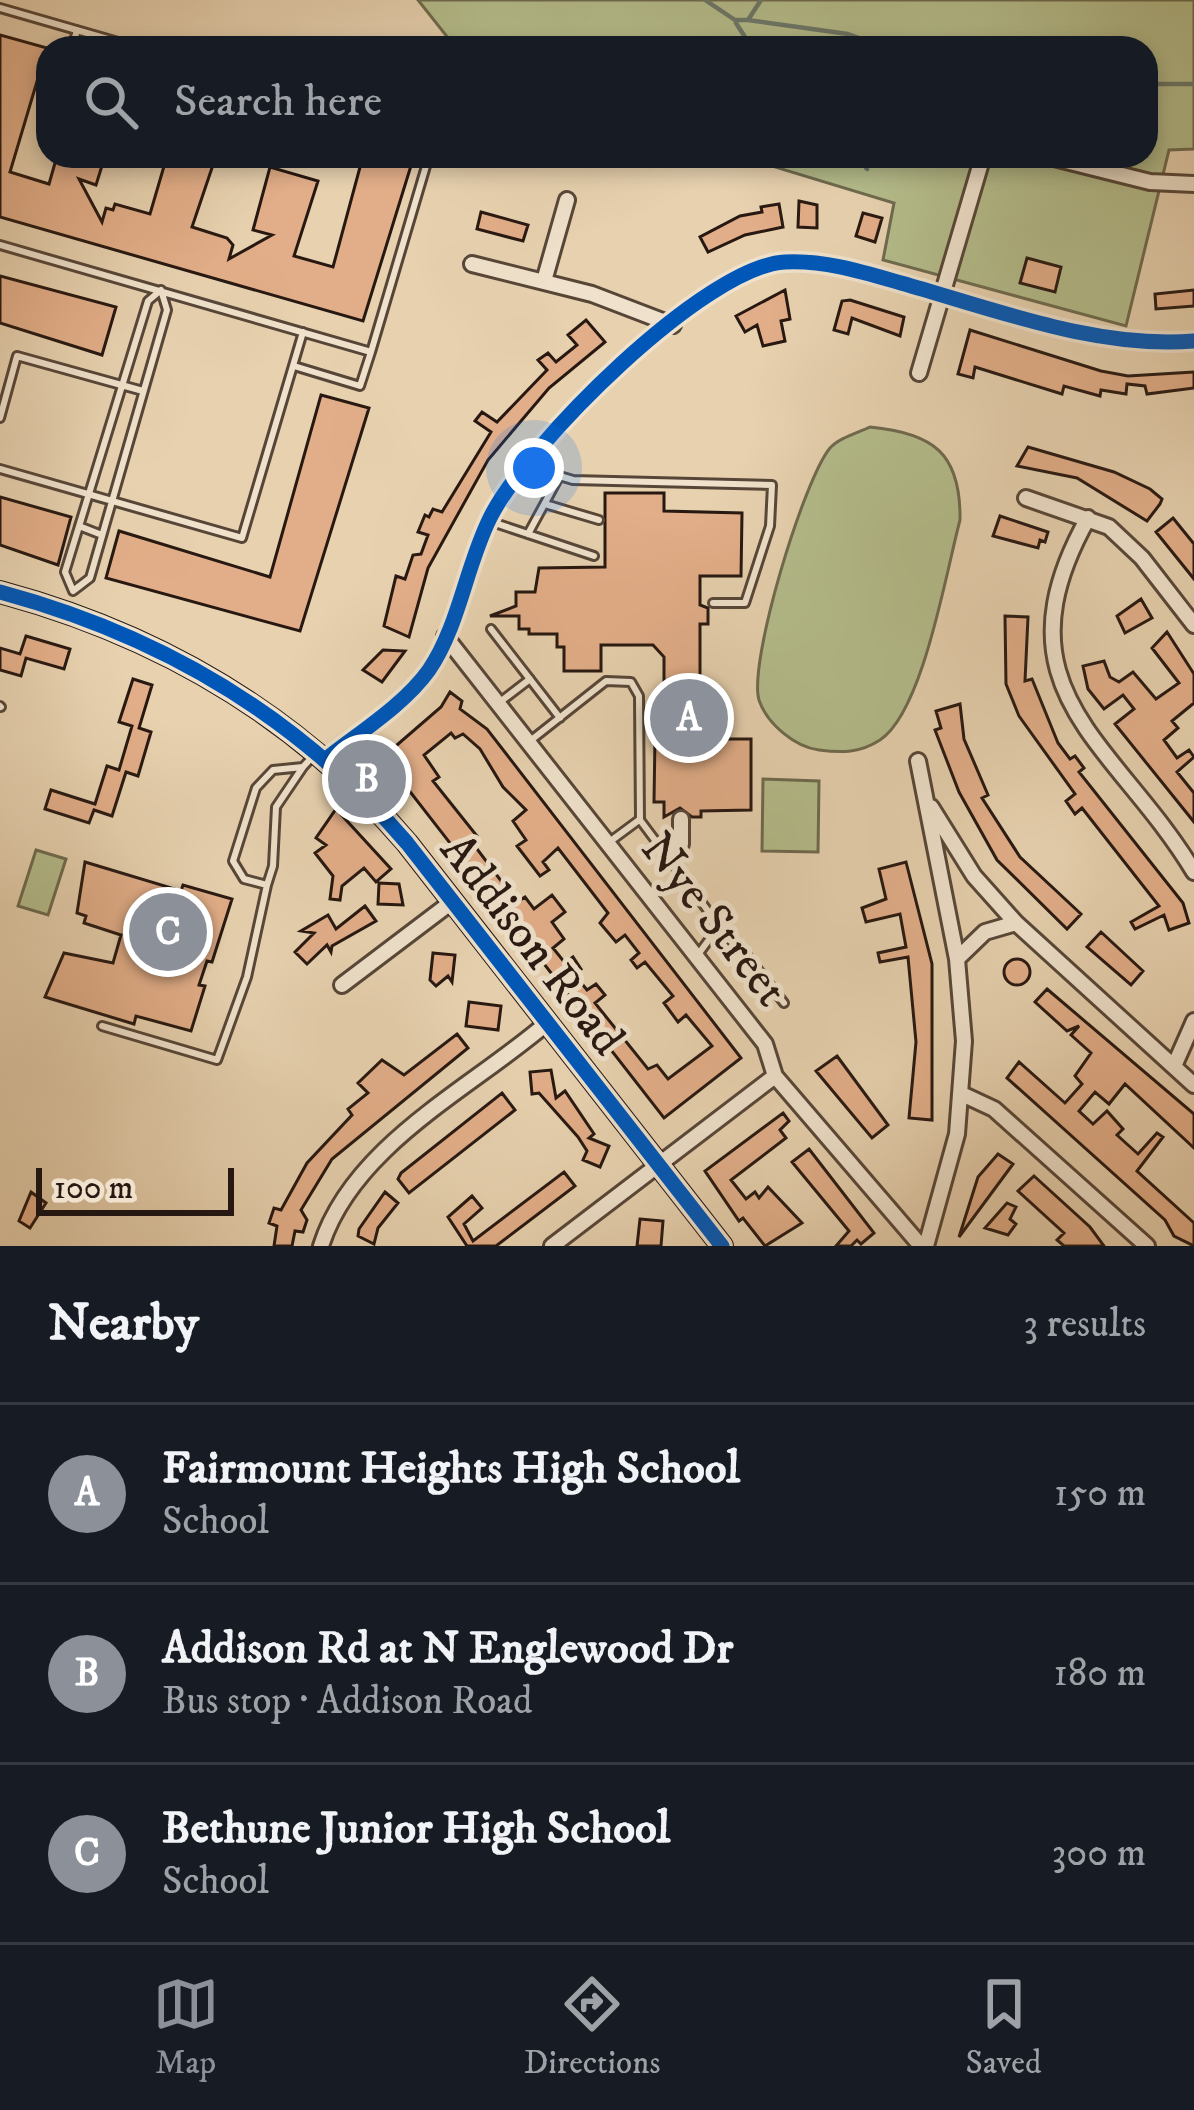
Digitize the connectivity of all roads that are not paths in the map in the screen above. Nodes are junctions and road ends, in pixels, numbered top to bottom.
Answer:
1 (0, 8) edge
2 (77, 30) junction
3 (75, 36) edge
4 (98, 36) edge
5 (426, 168) edge
6 (979, 168) edge
7 (1094, 168) edge
8 (1194, 184) edge
9 (567, 200) dead end
10 (0, 245) edge
11 (472, 264) dead end
12 (544, 281) junction
13 (161, 290) junction
14 (944, 294) junction
15 (673, 325) junction
16 (303, 332) junction
17 (1194, 341) edge
18 (371, 352) junction
19 (294, 366) junction
20 (919, 373) dead end
21 (122, 384) junction
22 (143, 391) junction
23 (0, 418) edge
24 (523, 464) junction
25 (0, 469) edge
26 (559, 477) junction
27 (88, 496) junction
28 (1026, 498) dead end
29 (111, 504) junction
30 (545, 504) junction
31 (1088, 518) junction
32 (599, 520) dead end
33 (488, 521) junction
34 (79, 526) junction
35 (528, 534) junction
36 (102, 535) junction
37 (593, 556) dead end
38 (73, 591) junction
39 (0, 592) edge
40 (713, 603) dead end
41 (65, 611) junction
42 (1194, 625) edge
43 (491, 629) dead end
44 (445, 637) junction
45 (530, 679) junction
46 (500, 701) junction
47 (560, 718) junction
48 (530, 741) junction
49 (315, 759) junction
50 (918, 760) dead end
51 (928, 803) junction
52 (640, 820) junction
53 (681, 820) dead end
54 (608, 843) junction
55 (668, 861) junction
56 (1194, 872) edge
57 (267, 885) junction
58 (453, 902) junction
59 (1016, 923) junction
60 (716, 930) junction
61 (697, 956) junction
62 (957, 959) junction
63 (342, 985) dead end
64 (784, 1003) dead end
65 (1194, 1021) edge
66 (547, 1023) junction
67 (102, 1026) dead end
68 (1175, 1064) junction
69 (775, 1076) junction
70 (1194, 1084) edge
71 (964, 1095) junction
72 (656, 1164) junction
73 (321, 1246) edge
74 (552, 1246) edge
75 (722, 1246) edge
76 (924, 1246) edge
77 (1147, 1246) edge

1 - 2 lane
2 - 3 lane
2 - 4 lane
5 - 18 lane
6 - 14 street
7 - 8 street
9 - 12 street
10 - 13 lane
11 - 12 street
12 - 15 street
13 - 16 lane
13 - 21 lane
13 - 22 lane
14 - 15 street
14 - 17 street
14 - 20 street
15 - 24 street
16 - 18 lane
16 - 19 lane
18 - 19 lane
19 - 29 lane
21 - 22 lane
21 - 23 lane
21 - 27 lane
22 - 29 lane
24 - 26 lane
24 - 33 street
25 - 27 lane
26 - 30 lane
26 - 40 lane
27 - 29 lane
27 - 34 lane
28 - 31 street
29 - 36 lane
30 - 32 lane
30 - 35 lane
31 - 42 street
31 - 56 street
33 - 35 lane
33 - 44 street
34 - 36 lane
34 - 38 lane
35 - 37 lane
36 - 38 lane
38 - 41 lane
39 - 41 street, Addison Road
41 - 49 street, Addison Road
43 - 45 lane
44 - 46 street, Nye Street
44 - 49 street
45 - 46 lane
45 - 47 lane
46 - 48 street, Nye Street
47 - 48 lane
47 - 52 lane
48 - 54 street, Nye Street
49 - 57 lane
49 - 57 lane
49 - 58 street, Addison Road
50 - 51 street
51 - 59 street
51 - 62 street
52 - 54 lane
52 - 55 lane
53 - 55 street
54 - 61 street, Nye Street
55 - 60 lane
57 - 67 lane
58 - 63 street
58 - 66 street, Addison Road
59 - 62 street
59 - 68 street
60 - 61 lane
60 - 64 lane
61 - 69 street, Nye Street
62 - 71 street
65 - 68 street
66 - 72 street, Addison Road
66 - 73 street
68 - 70 street
69 - 72 street
69 - 76 street, Nye Street
71 - 76 street
71 - 77 street
72 - 74 street
72 - 75 street, Addison Road

